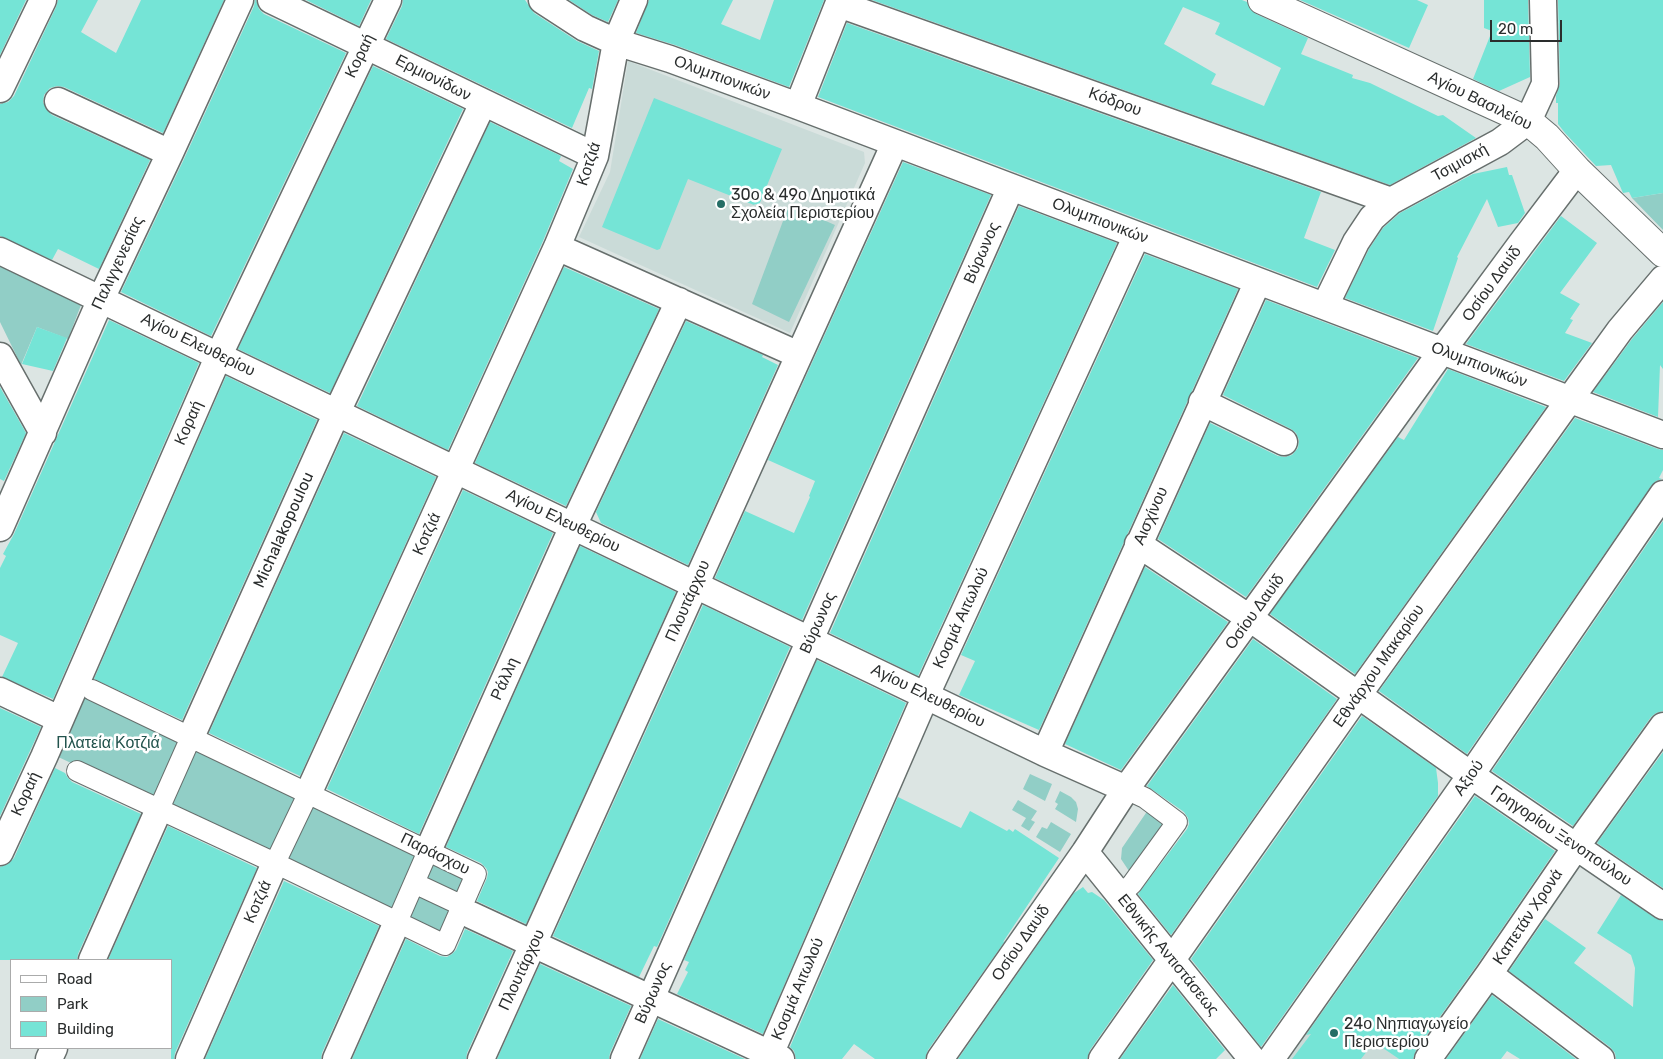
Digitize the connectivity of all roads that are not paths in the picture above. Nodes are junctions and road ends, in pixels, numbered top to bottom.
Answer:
1 (43, 0) edge
2 (240, 0) edge
3 (271, 0) edge
4 (388, 0) edge
5 (542, 0) edge
6 (634, 0) edge
7 (1543, 0) edge
8 (839, 2) edge
9 (1277, 3) edge
10 (616, 42) junction
11 (366, 44) junction
12 (0, 89) edge
13 (58, 101) dead end
14 (483, 103) junction
15 (798, 106) junction
16 (1528, 121) junction
17 (895, 143) junction
18 (170, 154) junction
19 (595, 156) junction
20 (1577, 170) junction
21 (1011, 187) junction
22 (1391, 201) junction
23 (1136, 235) junction
24 (557, 247) junction
25 (0, 251) edge
26 (1663, 253) edge
27 (1663, 279) edge
28 (1258, 281) junction
29 (101, 299) junction
30 (679, 301) junction
31 (1325, 306) junction
32 (1442, 351) junction
33 (219, 355) junction
34 (799, 355) junction
35 (0, 356) edge
36 (1570, 399) junction
37 (1202, 402) junction
38 (337, 412) junction
39 (43, 433) junction
40 (1663, 435) edge
41 (1284, 442) dead end
42 (456, 470) junction
43 (1663, 494) edge
44 (573, 526) junction
45 (0, 528) edge
46 (1138, 544) junction
47 (696, 585) junction
48 (1251, 619) junction
49 (810, 640) junction
50 (92, 690) dead end
51 (0, 691) edge
52 (926, 695) junction
53 (1358, 695) junction
54 (59, 719) junction
55 (1663, 726) edge
56 (191, 737) junction
57 (1046, 753) junction
58 (77, 772) dead end
59 (1471, 775) junction
60 (1126, 789) junction
61 (308, 794) junction
62 (158, 809) junction
63 (1576, 847) junction
64 (428, 851) junction
65 (0, 852) edge
66 (1085, 852) junction
67 (275, 863) junction
68 (414, 883) junction
69 (1120, 895) junction
70 (1663, 906) edge
71 (467, 910) junction
72 (397, 922) junction
73 (534, 944) junction
74 (92, 959) edge
75 (1172, 960) junction
76 (1489, 974) junction
77 (651, 999) junction
78 (773, 1057) edge
79 (1598, 1058) edge
80 (190, 1059) edge
81 (336, 1059) edge
82 (481, 1059) edge
83 (624, 1059) edge
84 (940, 1059) edge
85 (1102, 1059) edge
86 (1252, 1059) edge
87 (1271, 1059) edge
88 (1428, 1059) edge

1 - 12 street
2 - 18 street, Παλιγγενεσίας
3 - 11 street, Ερμιονίδων
4 - 11 street, Κοραή
5 - 10 street, Ολυμπιονικών
6 - 10 street, Κοτζιά
7 - 16 street, Τσιμισκή
8 - 15 street
8 - 22 street, Κόδρου
9 - 16 street, Αγίου Βασιλείου
10 - 15 street, Ολυμπιονικών
10 - 19 street, Κοτζιά
11 - 14 street, Ερμιονίδων
11 - 33 street, Κοραή
13 - 18 street
14 - 19 street, Ερμιονίδων
14 - 38 street, Michalakopoulou
15 - 17 street, Ολυμπιονικών
16 - 20 street, Αγίου Βασιλείου
16 - 22 street, Τσιμισκή
17 - 21 street, Ολυμπιονικών
17 - 34 street, Πλουτάρχου
18 - 29 street, Παλιγγενεσίας
19 - 24 street, Κοτζιά
20 - 26 street, Αγίου Βασιλείου
20 - 32 street, Οσίου Δαυίδ
21 - 23 street, Ολυμπιονικών
21 - 49 street, Βύρωνος
22 - 31 street, Τσιμισκή
23 - 28 street, Ολυμπιονικών
23 - 52 street, Κοσμά Αιτωλού
24 - 30 street
24 - 42 street, Κοτζιά
25 - 29 street, Αγίου Ελευθερίου
27 - 36 street, Εθνάρχου Μακαρίου
28 - 31 street, Ολυμπιονικών
28 - 37 street, Αισχίνου
29 - 33 street, Αγίου Ελευθερίου
29 - 39 street, Παλιγγενεσίας
30 - 34 street
30 - 44 street, Ράλλη
31 - 32 street, Ολυμπιονικών
32 - 36 street, Ολυμπιονικών
32 - 48 street, Οσίου Δαυίδ
33 - 38 street, Αγίου Ελευθερίου
33 - 54 street, Κοραή
34 - 47 street, Πλουτάρχου
35 - 39 street
36 - 40 street, Ολυμπιονικών
36 - 53 street, Εθνάρχου Μακαρίου
37 - 41 street
37 - 46 street, Αισχίνου
38 - 42 street, Αγίου Ελευθερίου
38 - 56 street, Michalakopoulou
39 - 45 street, Παλιγγενεσίας
42 - 44 street, Αγίου Ελευθερίου
42 - 61 street, Κοτζιά
43 - 59 street, Αξιού
44 - 47 street, Αγίου Ελευθερίου
44 - 64 street, Ράλλη
46 - 48 street, Γρηγορίου Ξενοπούλου
46 - 57 street, Αισχίνου
47 - 49 street, Αγίου Ελευθερίου
47 - 73 street, Πλουτάρχου
48 - 53 street, Γρηγορίου Ξενοπούλου
48 - 60 street, Οσίου Δαυίδ
49 - 52 street, Αγίου Ελευθερίου
49 - 77 street, Βύρωνος
50 - 56 street, Παράσχου
51 - 54 street
52 - 57 street, Αγίου Ελευθερίου
52 - 78 street, Κοσμά Αιτωλού
53 - 59 street, Γρηγορίου Ξενοπούλου
53 - 75 street, Εθνάρχου Μακαρίου
54 - 65 street, Κοραή
55 - 63 street, Καπετάν Χρονά
56 - 61 street, Παράσχου
56 - 62 street, Michalakopoulou
57 - 60 street, Αγίου Ελευθερίου
58 - 62 street, Παράσχου
59 - 63 street, Γρηγορίου Ξενοπούλου
59 - 87 street, Αξιού
60 - 66 street, Οσίου Δαυίδ
60 - 69 street
61 - 64 street, Παράσχου
61 - 67 street, Κοτζιά
62 - 67 street, Παράσχου
62 - 74 street, Michalakopoulou
63 - 70 street, Γρηγορίου Ξενοπούλου
63 - 76 street, Καπετάν Χρονά
64 - 68 street, Ράλλη
64 - 71 street, Παράσχου
66 - 69 street, Εθνικής Αντιστάσεως
66 - 84 street, Οσίου Δαυίδ
67 - 72 street, Παράσχου
67 - 80 street, Κοτζιά
68 - 71 street
68 - 72 street, Ράλλη
69 - 75 street, Εθνικής Αντιστάσεως
71 - 72 street, Παράσχου
71 - 73 street
72 - 81 street, Ράλλη
73 - 77 street
73 - 82 street, Πλουτάρχου
75 - 85 street, Εθνάρχου Μακαρίου
75 - 86 street, Εθνικής Αντιστάσεως
76 - 79 street
76 - 88 street, Καπετάν Χρονά
77 - 78 street
77 - 83 street, Βύρωνος

